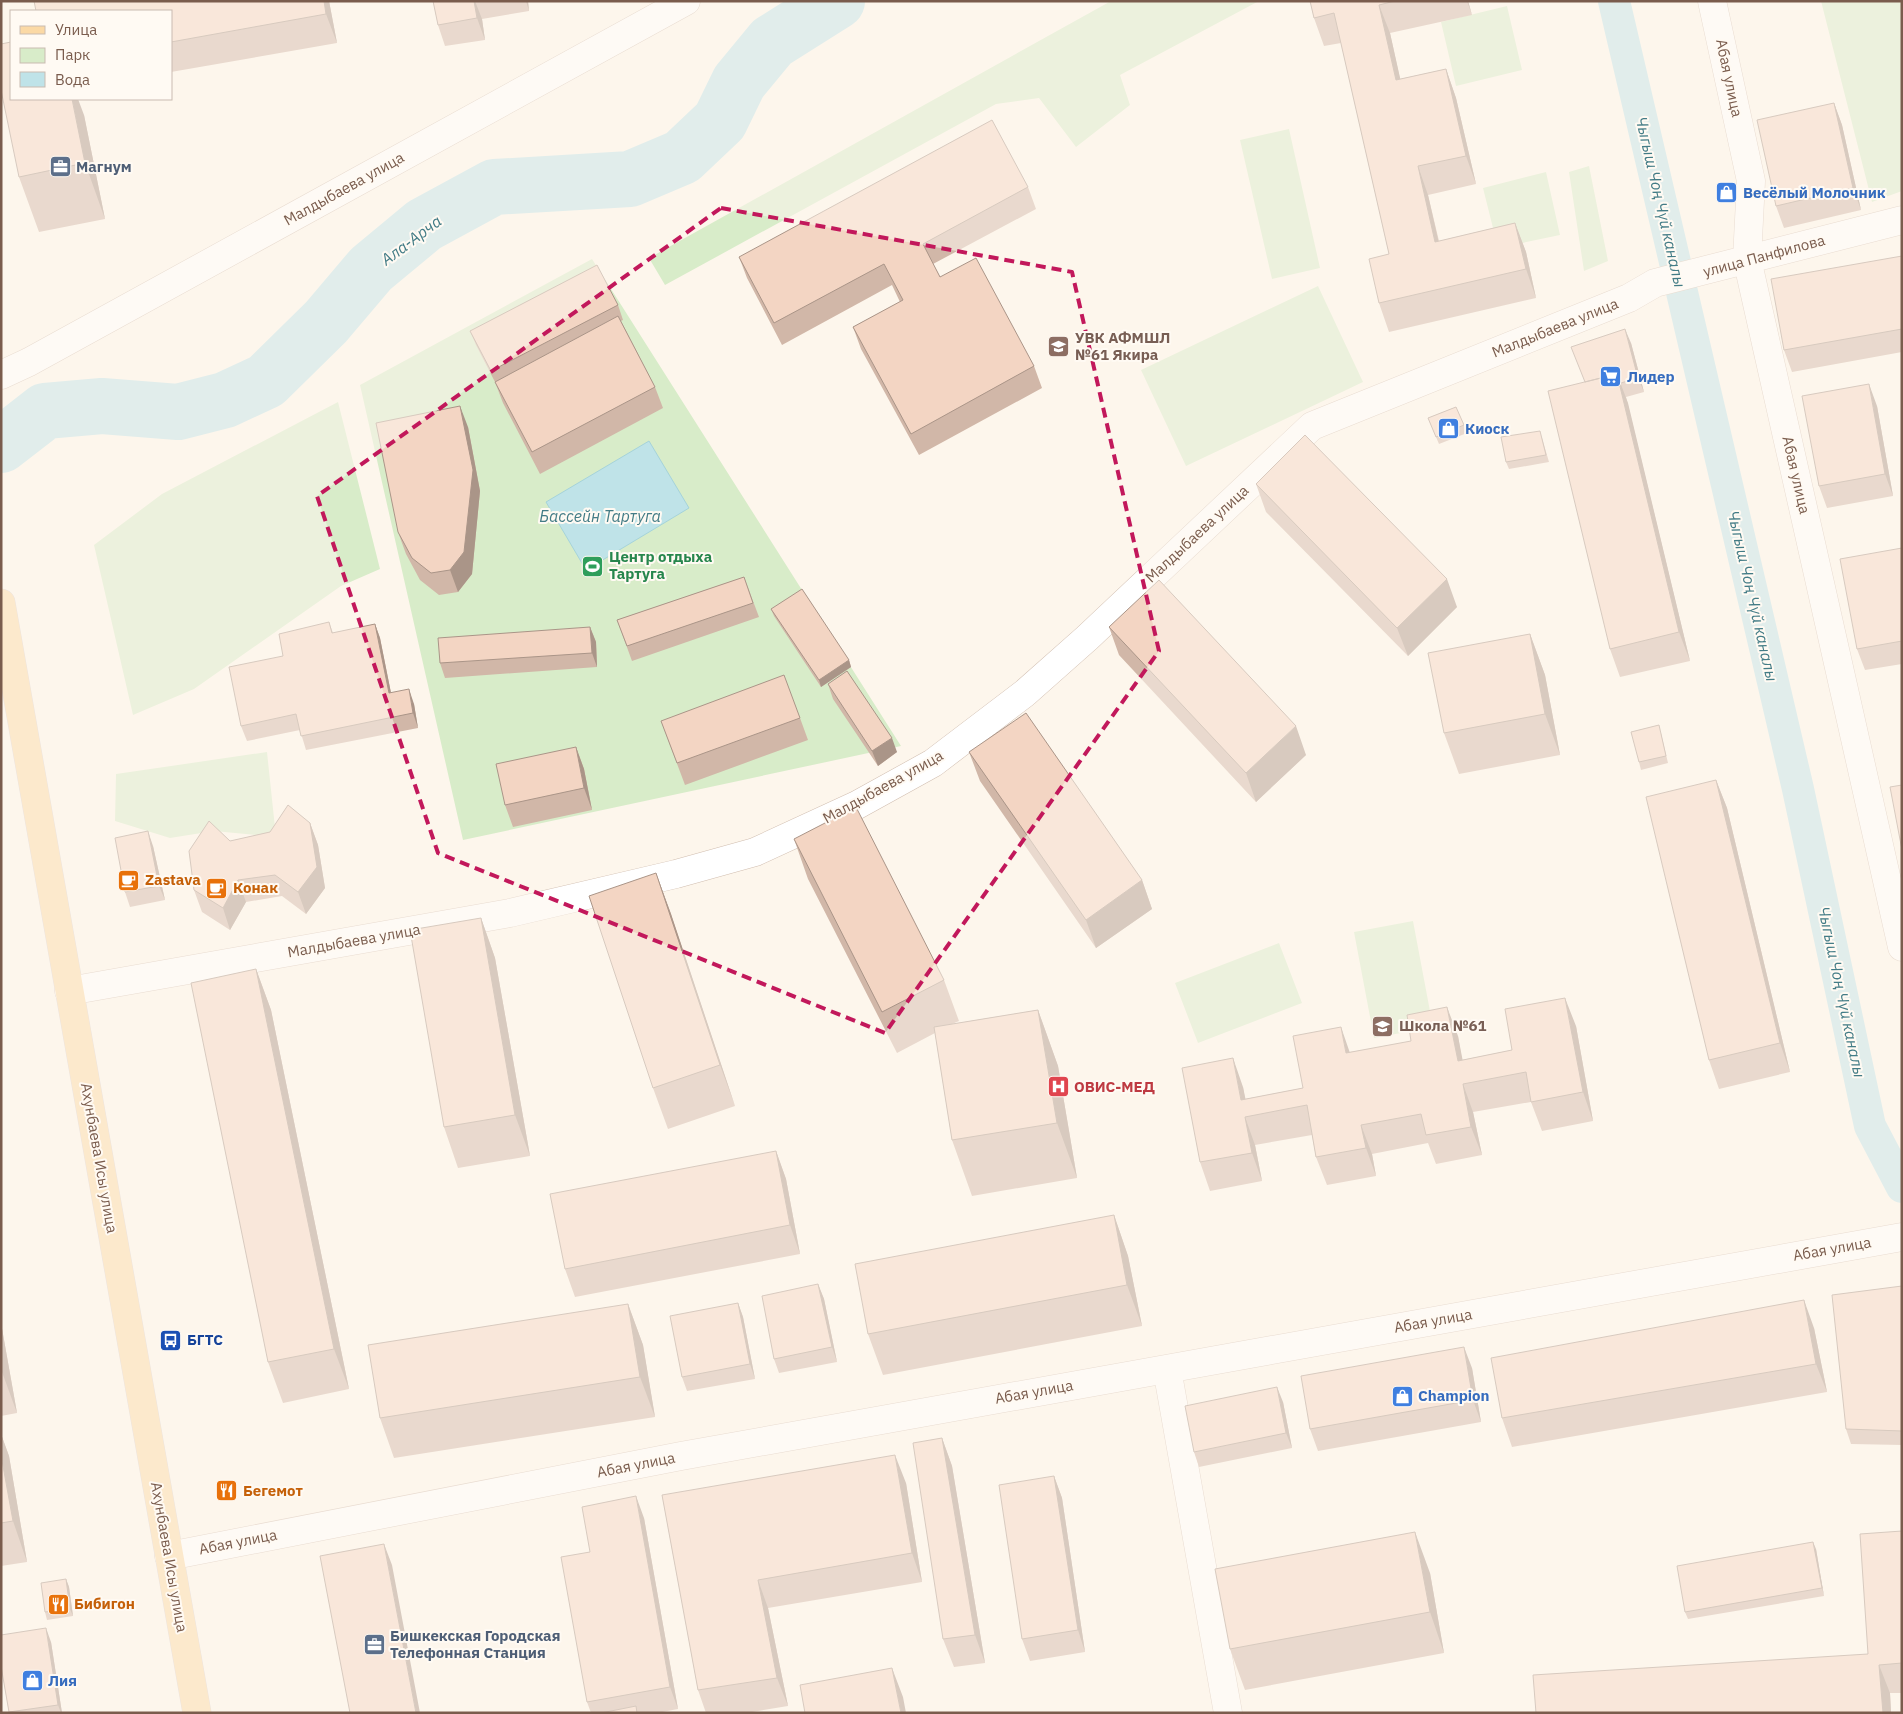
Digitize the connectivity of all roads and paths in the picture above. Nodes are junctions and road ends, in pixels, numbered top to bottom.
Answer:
1 (686, 1) edge
2 (1712, 1) edge
3 (1902, 220) edge
4 (1747, 259) junction
5 (1629, 298) joint
6 (1, 375) edge
7 (1, 603) edge
8 (4, 642) edge
9 (1902, 947) edge
10 (69, 991) junction
11 (1900, 1237) edge
12 (1167, 1369) junction
13 (168, 1556) junction
14 (197, 1713) edge
15 (1228, 1713) edge

1 - 6 street, Малдыбаева улица
2 - 4 street, Абая улица
3 - 4 street, улица Панфилова
4 - 5 street, улица Панфилова
4 - 9 street, Абая улица
5 - 10 street, Малдыбаева улица
7 - 8 main road, Ахунбаева Исы улица
8 - 10 main road, Ахунбаева Исы улица
10 - 13 main road, Ахунбаева Исы улица
11 - 12 street, Абая улица
12 - 13 street, Абая улица
12 - 15 street
13 - 14 main road, Ахунбаева Исы улица

